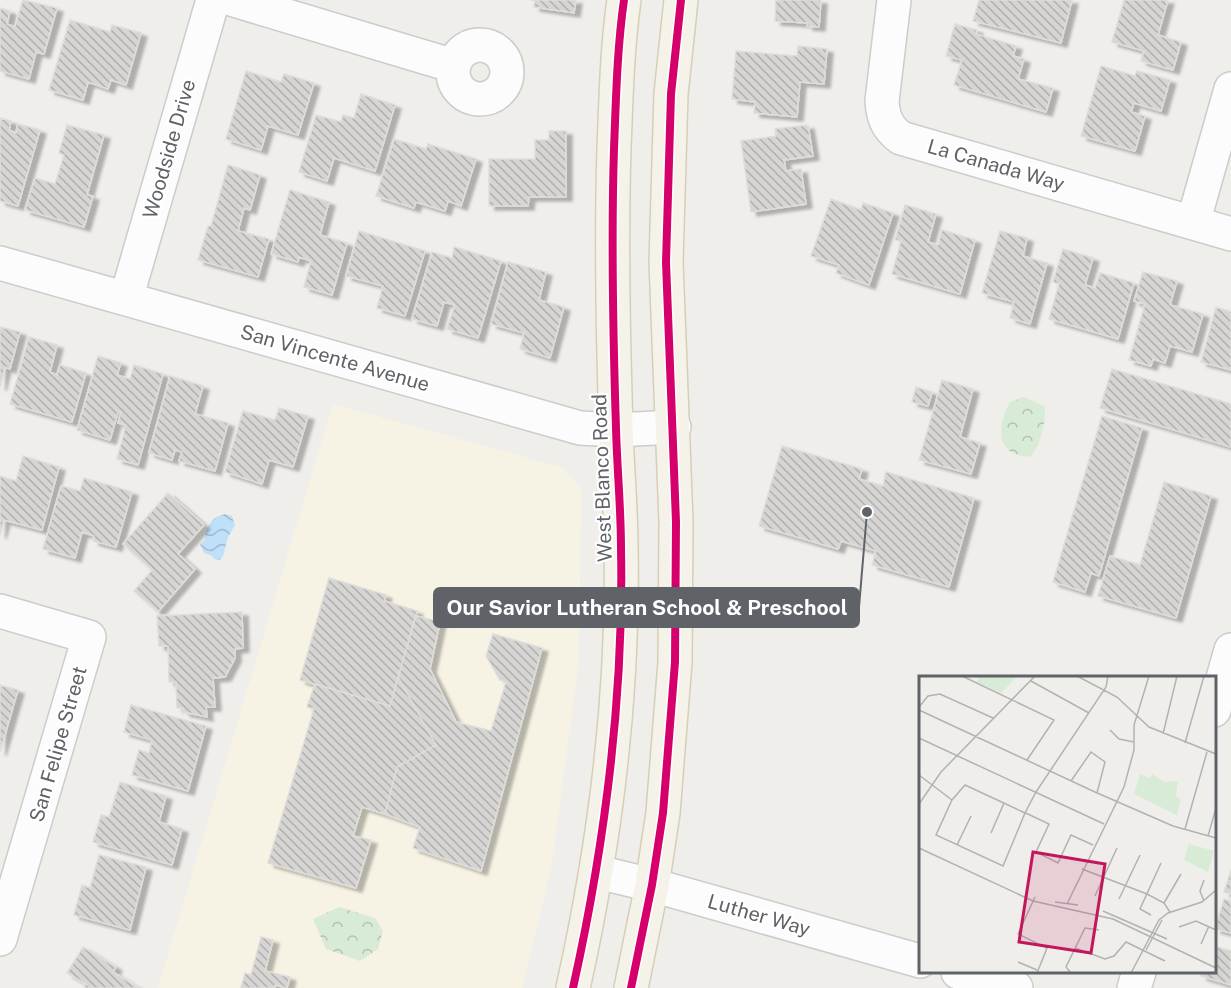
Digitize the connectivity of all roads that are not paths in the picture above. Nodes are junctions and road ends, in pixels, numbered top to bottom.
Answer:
1 (213, 0) edge
2 (234, 0) edge
3 (624, 0) edge
4 (681, 0) edge
5 (894, 0) edge
6 (454, 66) dead end
7 (1231, 89) edge
8 (1193, 223) junction
9 (1231, 234) edge
10 (0, 263) edge
11 (126, 299) junction
12 (674, 427) junction
13 (616, 430) junction
14 (0, 611) edge
15 (1231, 650) edge
16 (1216, 706) edge
17 (597, 872) junction
18 (652, 885) junction
19 (0, 939) edge
20 (919, 960) edge
21 (962, 973) edge
22 (1138, 973) edge
23 (573, 988) edge
24 (630, 988) edge
25 (1016, 988) edge
26 (1134, 988) edge

1 - 11 street, Woodside Drive
2 - 6 street
3 - 13 main road, West Blanco Road
4 - 12 main road
5 - 8 street, La Canada Way
7 - 8 street
8 - 9 street, La Canada Way
10 - 11 street, San Vincente Avenue
11 - 13 street, San Vincente Avenue
12 - 13 street, San Vincente Avenue
12 - 18 main road
13 - 17 main road, West Blanco Road
14 - 19 street, San Felipe Street
15 - 16 street
17 - 18 street, Luther Way
17 - 23 main road, West Blanco Road
18 - 20 street, Luther Way
18 - 24 main road
21 - 25 street
22 - 26 street

